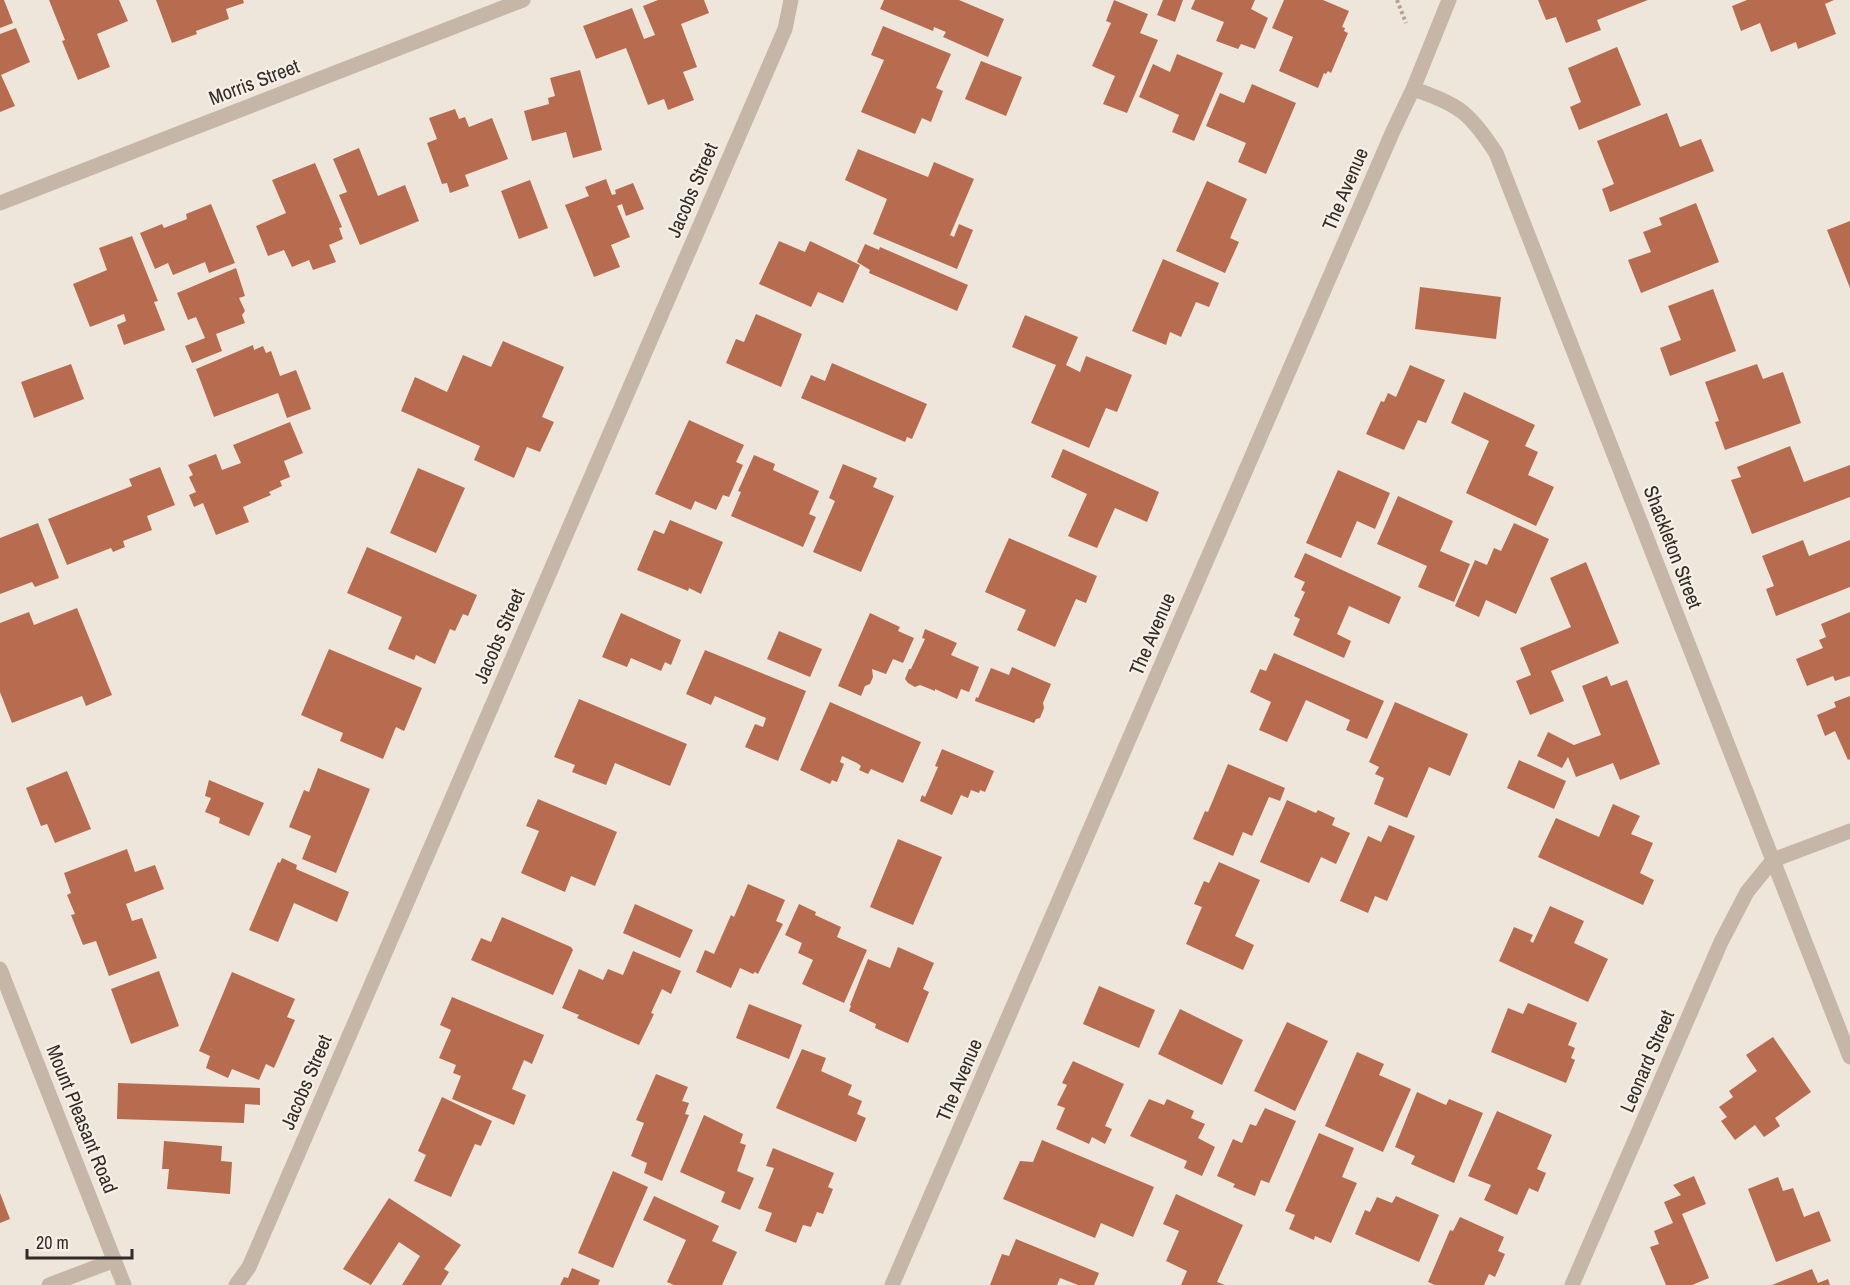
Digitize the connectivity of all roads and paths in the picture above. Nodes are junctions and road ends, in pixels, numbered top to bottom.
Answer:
1 (523, 0) edge
2 (791, 0) edge
3 (1397, 0) edge
4 (1449, 0) edge
5 (1407, 23) dead end
6 (1413, 89) junction
7 (0, 203) edge
8 (1850, 831) edge
9 (1773, 861) junction
10 (0, 969) edge
11 (1850, 1057) edge
12 (115, 1260) junction
13 (49, 1285) edge
14 (124, 1285) edge
15 (236, 1285) edge
16 (892, 1285) edge
17 (1572, 1285) edge

1 - 7 street, Morris Street
2 - 15 street, Jacobs Street
3 - 5 path
4 - 6 street, The Avenue
6 - 9 street, Shackleton Street
6 - 16 street, The Avenue
8 - 9 street
9 - 11 street, Shackleton Street
9 - 17 street, Leonard Street
10 - 12 street, Mount Pleasant Road
12 - 13 street
12 - 14 street, Mount Pleasant Road

